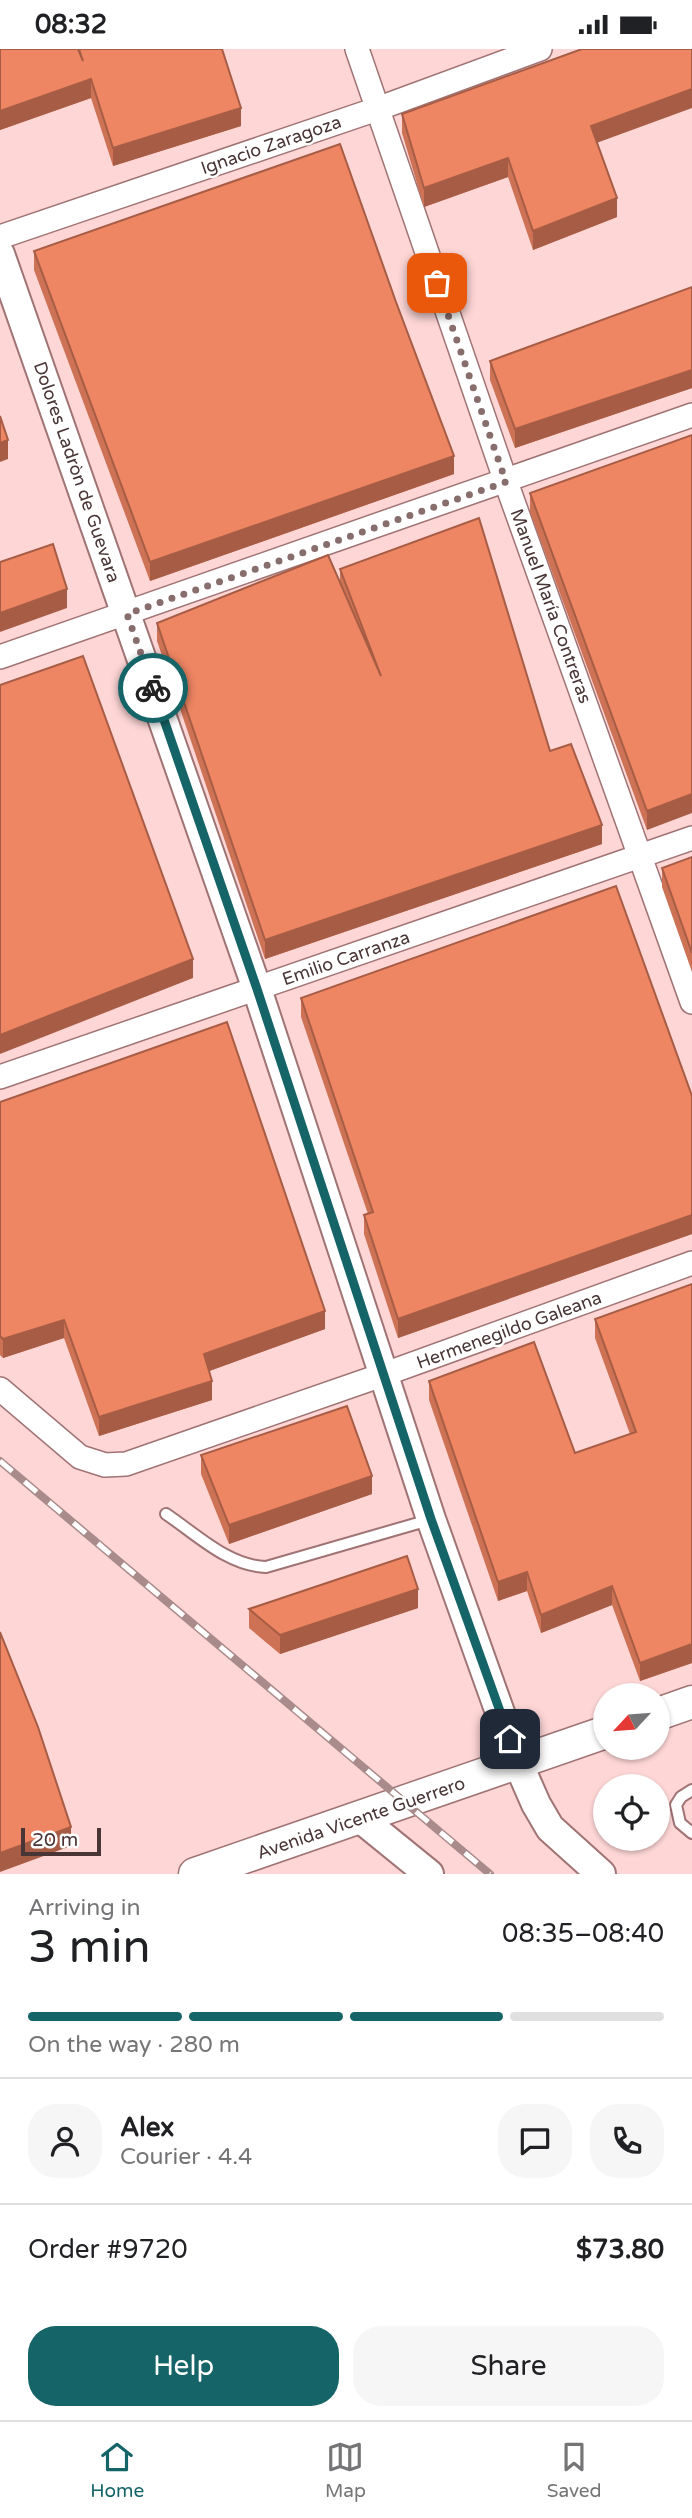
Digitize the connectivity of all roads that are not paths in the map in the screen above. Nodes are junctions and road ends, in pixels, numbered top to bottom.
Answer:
1 (357, 49) edge
2 (540, 49) edge
3 (377, 109) junction
4 (0, 237) edge
5 (0, 254) edge
6 (692, 415) edge
7 (506, 482) junction
8 (127, 614) junction
9 (0, 657) edge
10 (692, 838) edge
11 (640, 856) junction
12 (257, 989) junction
13 (692, 1002) edge
14 (0, 1077) edge
15 (692, 1263) edge
16 (385, 1374) junction
17 (0, 1389) edge
18 (166, 1514) dead end
19 (431, 1519) junction
20 (692, 1702) edge
21 (670, 1710) edge
22 (593, 1737) edge
23 (519, 1763) junction
24 (692, 1790) edge
25 (360, 1818) junction
26 (692, 1833) edge
27 (195, 1874) edge
28 (429, 1874) edge
29 (601, 1874) edge

1 - 3 street, Manuel María Contreras
2 - 3 street, Ignacio Zaragoza
3 - 4 street, Ignacio Zaragoza
3 - 7 street, Manuel María Contreras
5 - 8 street, Dolores Ladròn de Guevara
6 - 7 street
7 - 8 street
7 - 11 street, Manuel María Contreras
8 - 9 street
8 - 12 street, Dolores Ladròn de Guevara
10 - 11 street, Emilio Carranza
11 - 12 street, Emilio Carranza
11 - 13 street, Manuel María Contreras
12 - 14 street, Emilio Carranza
12 - 16 street, Dolores Ladròn de Guevara
15 - 16 street, Hermenegildo Galeana
16 - 17 street, Hermenegildo Galeana
16 - 19 street, Dolores Ladròn de Guevara
18 - 19 lane
19 - 23 street, Dolores Ladròn de Guevara
20 - 21 main road
22 - 23 main road, Avenida Vicente Guerrero
23 - 25 main road, Avenida Vicente Guerrero
23 - 29 street, Dolores Ladròn de Guevara
24 - 26 lane
25 - 27 main road, Avenida Vicente Guerrero
25 - 28 street

